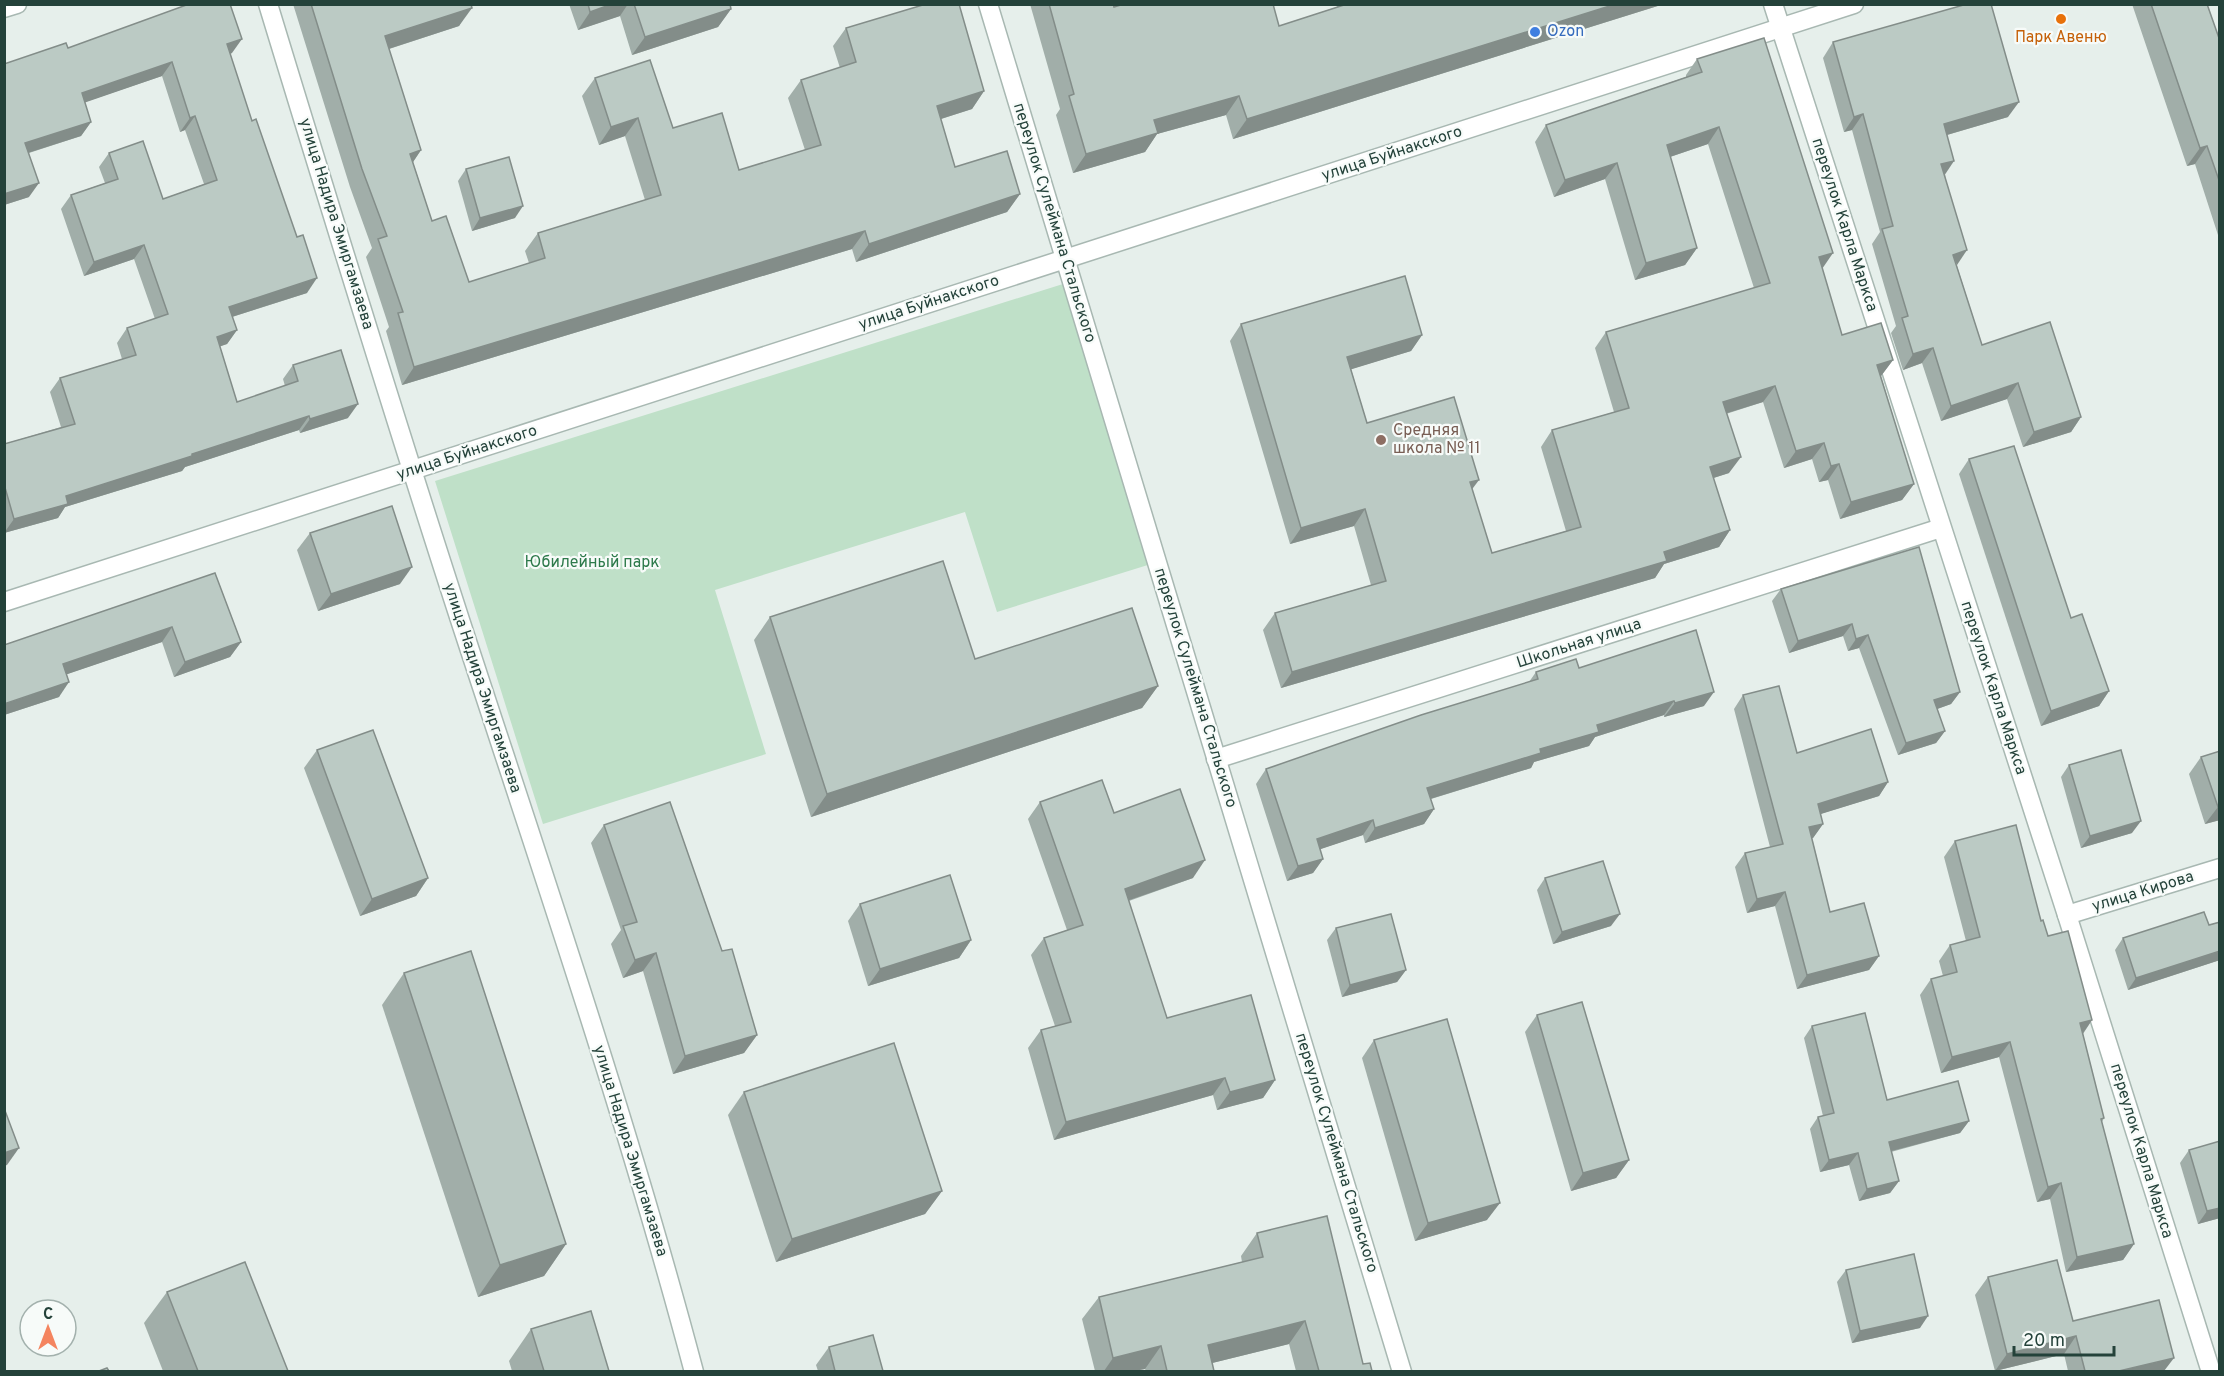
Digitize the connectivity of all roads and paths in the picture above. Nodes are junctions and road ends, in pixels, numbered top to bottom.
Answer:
1 (17, 4) edge
2 (268, 4) edge
3 (988, 4) edge
4 (1773, 4) edge
5 (1854, 4) edge
6 (4, 9) edge
7 (1781, 28) junction
8 (1065, 259) junction
9 (411, 471) junction
10 (1941, 528) junction
11 (4, 602) edge
12 (1216, 759) junction
13 (2220, 868) edge
14 (2067, 915) junction
15 (694, 1371) edge
16 (1402, 1371) edge
17 (2211, 1371) edge

1 - 6 street
2 - 9 street, улица Надира Эмиргамзаева
3 - 8 street, переулок Сулеймана Стальского
4 - 7 street, переулок Карла Маркса
5 - 7 street, улица Буйнакского
7 - 8 street, улица Буйнакского
7 - 10 street, переулок Карла Маркса
8 - 9 street, улица Буйнакского
8 - 12 street, переулок Сулеймана Стальского
9 - 11 street, улица Буйнакского
9 - 15 street, улица Надира Эмиргамзаева
10 - 12 street, Школьная улица
10 - 14 street, переулок Карла Маркса
12 - 16 street, переулок Сулеймана Стальского
13 - 14 street, улица Кирова
14 - 17 street, переулок Карла Маркса

